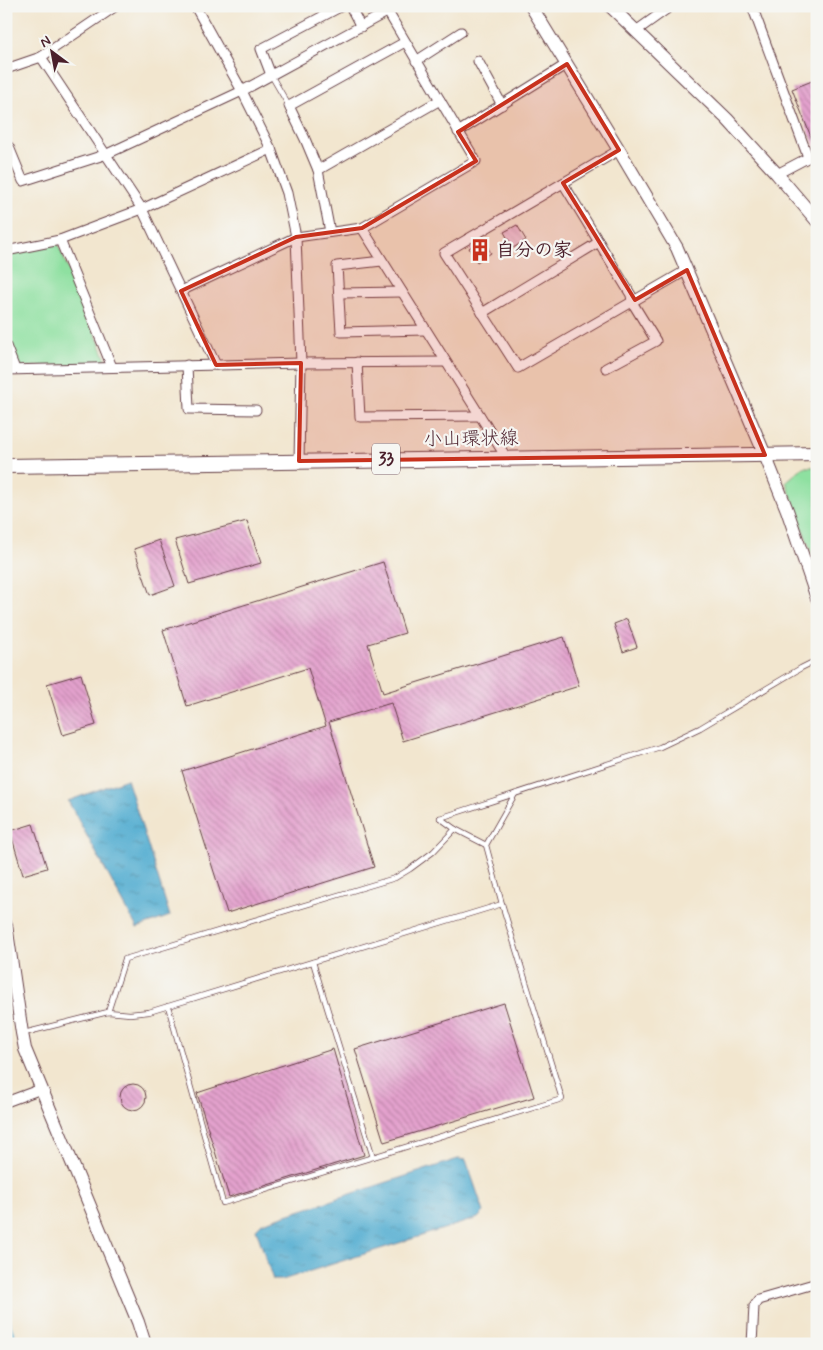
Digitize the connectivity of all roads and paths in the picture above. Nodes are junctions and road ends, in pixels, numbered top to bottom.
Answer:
1 (116, 6) edge
2 (194, 6) edge
3 (342, 6) edge
4 (350, 6) edge
5 (398, 6) edge
6 (531, 6) edge
7 (610, 6) edge
8 (671, 6) edge
9 (752, 6) edge
10 (388, 12) junction
11 (361, 26) junction
12 (636, 31) junction
13 (461, 32) dead end
14 (405, 42) junction
15 (41, 57) junction
16 (416, 61) junction
17 (478, 61) dead end
18 (566, 64) junction
19 (6, 68) edge
20 (271, 75) junction
21 (242, 91) junction
22 (440, 100) junction
23 (502, 105) junction
24 (289, 106) junction
25 (458, 132) junction
26 (6, 148) edge
27 (271, 149) junction
28 (619, 150) junction
29 (817, 153) edge
30 (107, 154) junction
31 (808, 157) junction
32 (318, 170) junction
33 (777, 174) junction
34 (562, 183) junction
35 (142, 209) junction
36 (817, 222) edge
37 (362, 228) junction
38 (330, 232) junction
39 (296, 236) junction
40 (60, 240) junction
41 (599, 242) junction
42 (6, 251) edge
43 (382, 261) junction
44 (687, 270) junction
45 (181, 291) junction
46 (402, 292) junction
47 (339, 293) junction
48 (632, 302) junction
49 (482, 313) junction
50 (426, 330) junction
51 (6, 346) edge
52 (357, 362) junction
53 (445, 362) junction
54 (301, 363) junction
55 (187, 365) junction
56 (216, 365) junction
57 (112, 367) junction
58 (606, 368) dead end
59 (11, 369) edge
60 (256, 410) dead end
61 (480, 416) junction
62 (817, 454) edge
63 (765, 455) junction
64 (506, 457) junction
65 (299, 461) junction
66 (6, 466) edge
67 (811, 565) edge
68 (817, 598) edge
69 (817, 660) edge
70 (515, 794) junction
71 (455, 829) junction
72 (486, 845) junction
73 (502, 904) junction
74 (6, 925) edge
75 (313, 962) junction
76 (168, 1006) junction
77 (108, 1012) junction
78 (22, 1034) junction
79 (41, 1089) junction
80 (6, 1102) edge
81 (373, 1157) junction
82 (817, 1282) edge
83 (145, 1344) edge
84 (752, 1344) edge

1 - 15 street
2 - 21 street
3 - 20 street
4 - 11 street
5 - 10 street
6 - 18 street
7 - 12 street
8 - 12 street
9 - 31 street
10 - 11 street
10 - 14 street
11 - 20 street
12 - 33 street
13 - 16 street
14 - 16 street
14 - 24 street
15 - 19 street
15 - 30 street
16 - 22 street
17 - 23 street
18 - 23 street
18 - 28 street
20 - 21 street
20 - 24 lane
21 - 27 street
21 - 30 street
22 - 25 street
22 - 32 street
23 - 25 street
24 - 32 street
25 - 37 street
26 - 30 street
27 - 35 street
27 - 39 street
28 - 34 street
28 - 44 street
29 - 31 street
30 - 35 street
31 - 33 street
32 - 38 street
33 - 36 street
34 - 41 street
34 - 49 street
35 - 40 street
35 - 45 street
37 - 38 street
37 - 43 street
38 - 39 street
39 - 45 street
39 - 54 street
40 - 42 street
40 - 57 street
41 - 48 street
41 - 49 street
43 - 46 street
43 - 47 street
44 - 48 street
44 - 63 street
45 - 56 street
46 - 47 street
46 - 50 street
47 - 50 street
48 - 49 street
48 - 58 street
50 - 53 street
51 - 59 street
52 - 53 street
52 - 54 street
52 - 61 street
53 - 61 street
54 - 56 street
54 - 65 street
55 - 56 street
55 - 57 street
55 - 60 street
57 - 59 street
61 - 64 street
62 - 63 main road, 小山環状線 / 33
63 - 64 main road, 小山環状線 / 33
63 - 67 street
64 - 65 main road, 小山環状線 / 33
65 - 66 main road, 小山環状線 / 33
67 - 68 street
69 - 70 lane
70 - 71 lane
70 - 72 lane
71 - 72 lane
71 - 77 lane
72 - 73 lane
73 - 75 lane
73 - 81 lane
74 - 78 street
75 - 76 lane
75 - 81 lane
76 - 77 lane
76 - 81 lane
77 - 78 lane
78 - 79 street
79 - 80 street
79 - 83 street
82 - 84 street

